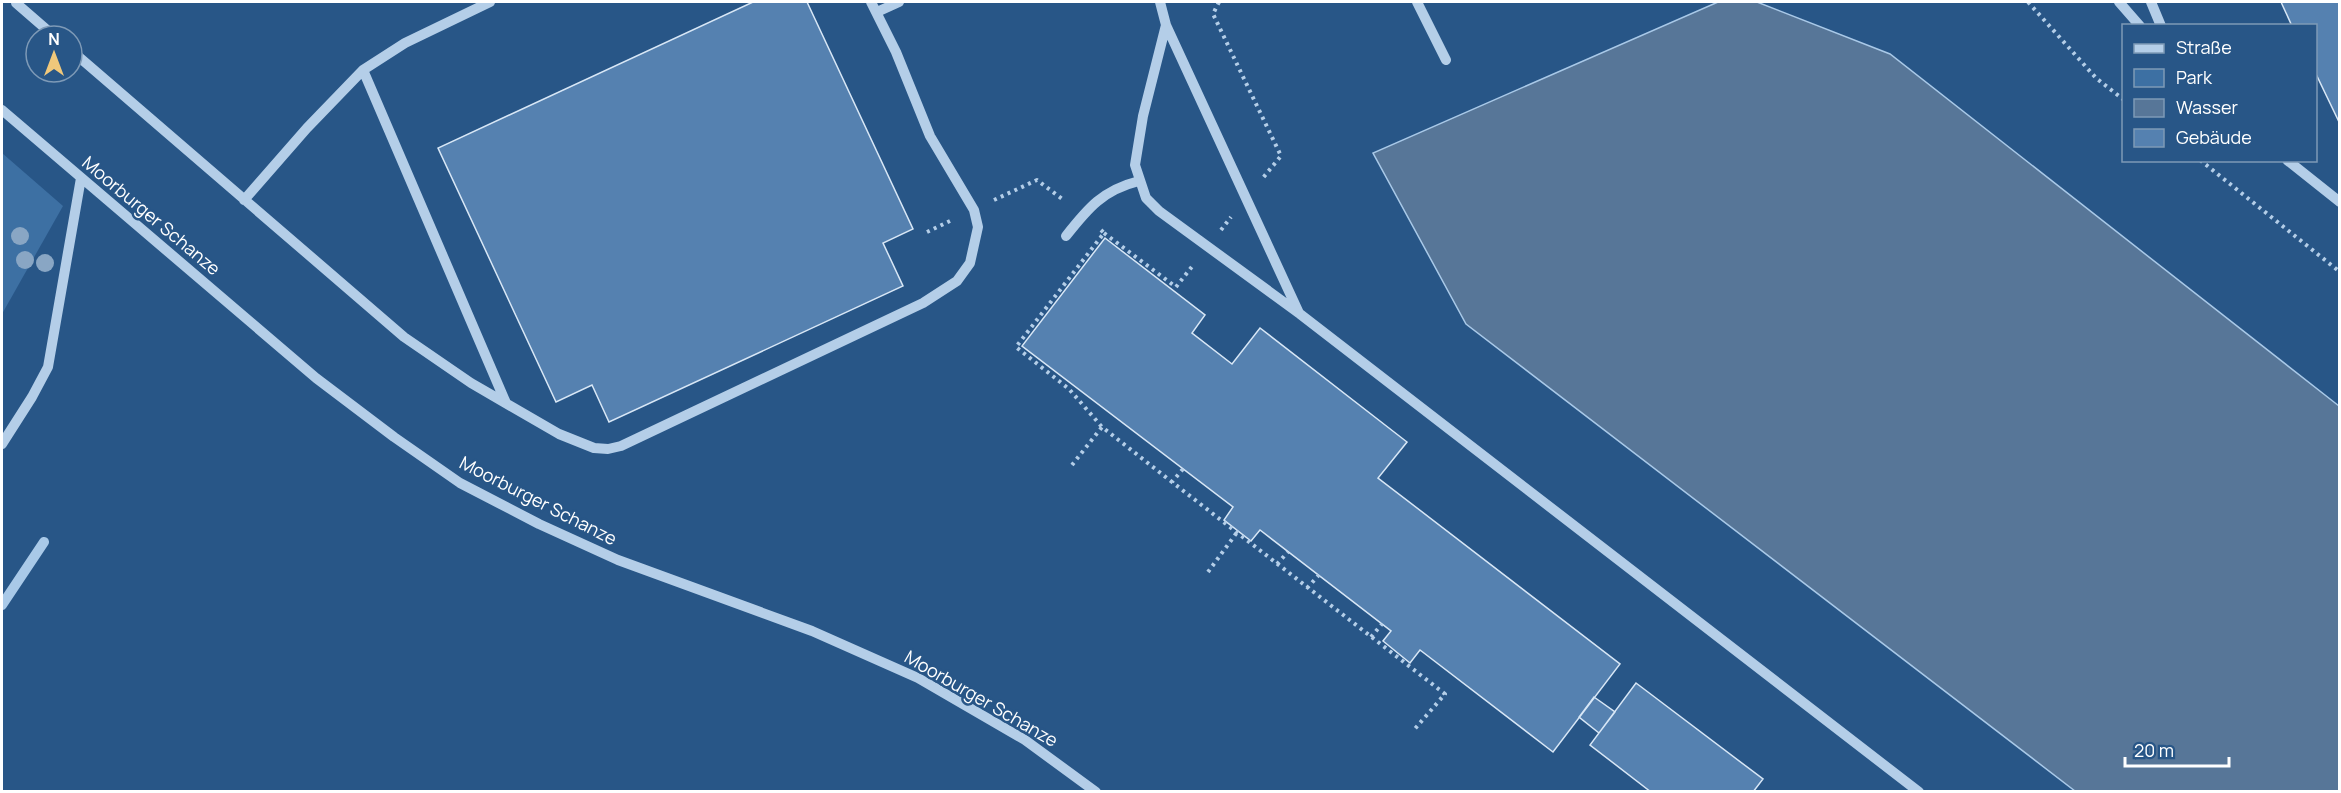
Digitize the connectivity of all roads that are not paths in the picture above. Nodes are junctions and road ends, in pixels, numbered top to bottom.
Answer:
1 (490, 2) edge
2 (899, 2) edge
3 (1160, 2) edge
4 (1417, 2) edge
5 (2119, 2) edge
6 (2151, 2) edge
7 (16, 3) dead end
8 (874, 7) edge
9 (40, 24) edge
10 (2138, 24) edge
11 (2160, 24) edge
12 (1166, 25) junction
13 (1446, 60) dead end
14 (84, 61) edge
15 (363, 70) junction
16 (2, 111) edge
17 (2290, 162) edge
18 (81, 178) junction
19 (1138, 181) junction
20 (244, 201) junction
21 (2340, 202) edge
22 (1066, 236) dead end
23 (1300, 314) junction
24 (506, 403) junction
25 (2, 444) edge
26 (1095, 792) edge
27 (1919, 792) edge

1 - 15 street
2 - 8 street
3 - 12 street
4 - 13 street
5 - 10 street
6 - 11 street
7 - 9 street
8 - 24 street
12 - 19 street
12 - 23 street
14 - 20 street
15 - 20 street
15 - 24 street
16 - 18 street, Moorburger Schanze
17 - 21 street
18 - 25 street
18 - 26 street, Moorburger Schanze
19 - 22 street
19 - 23 street
20 - 24 street
23 - 27 street

